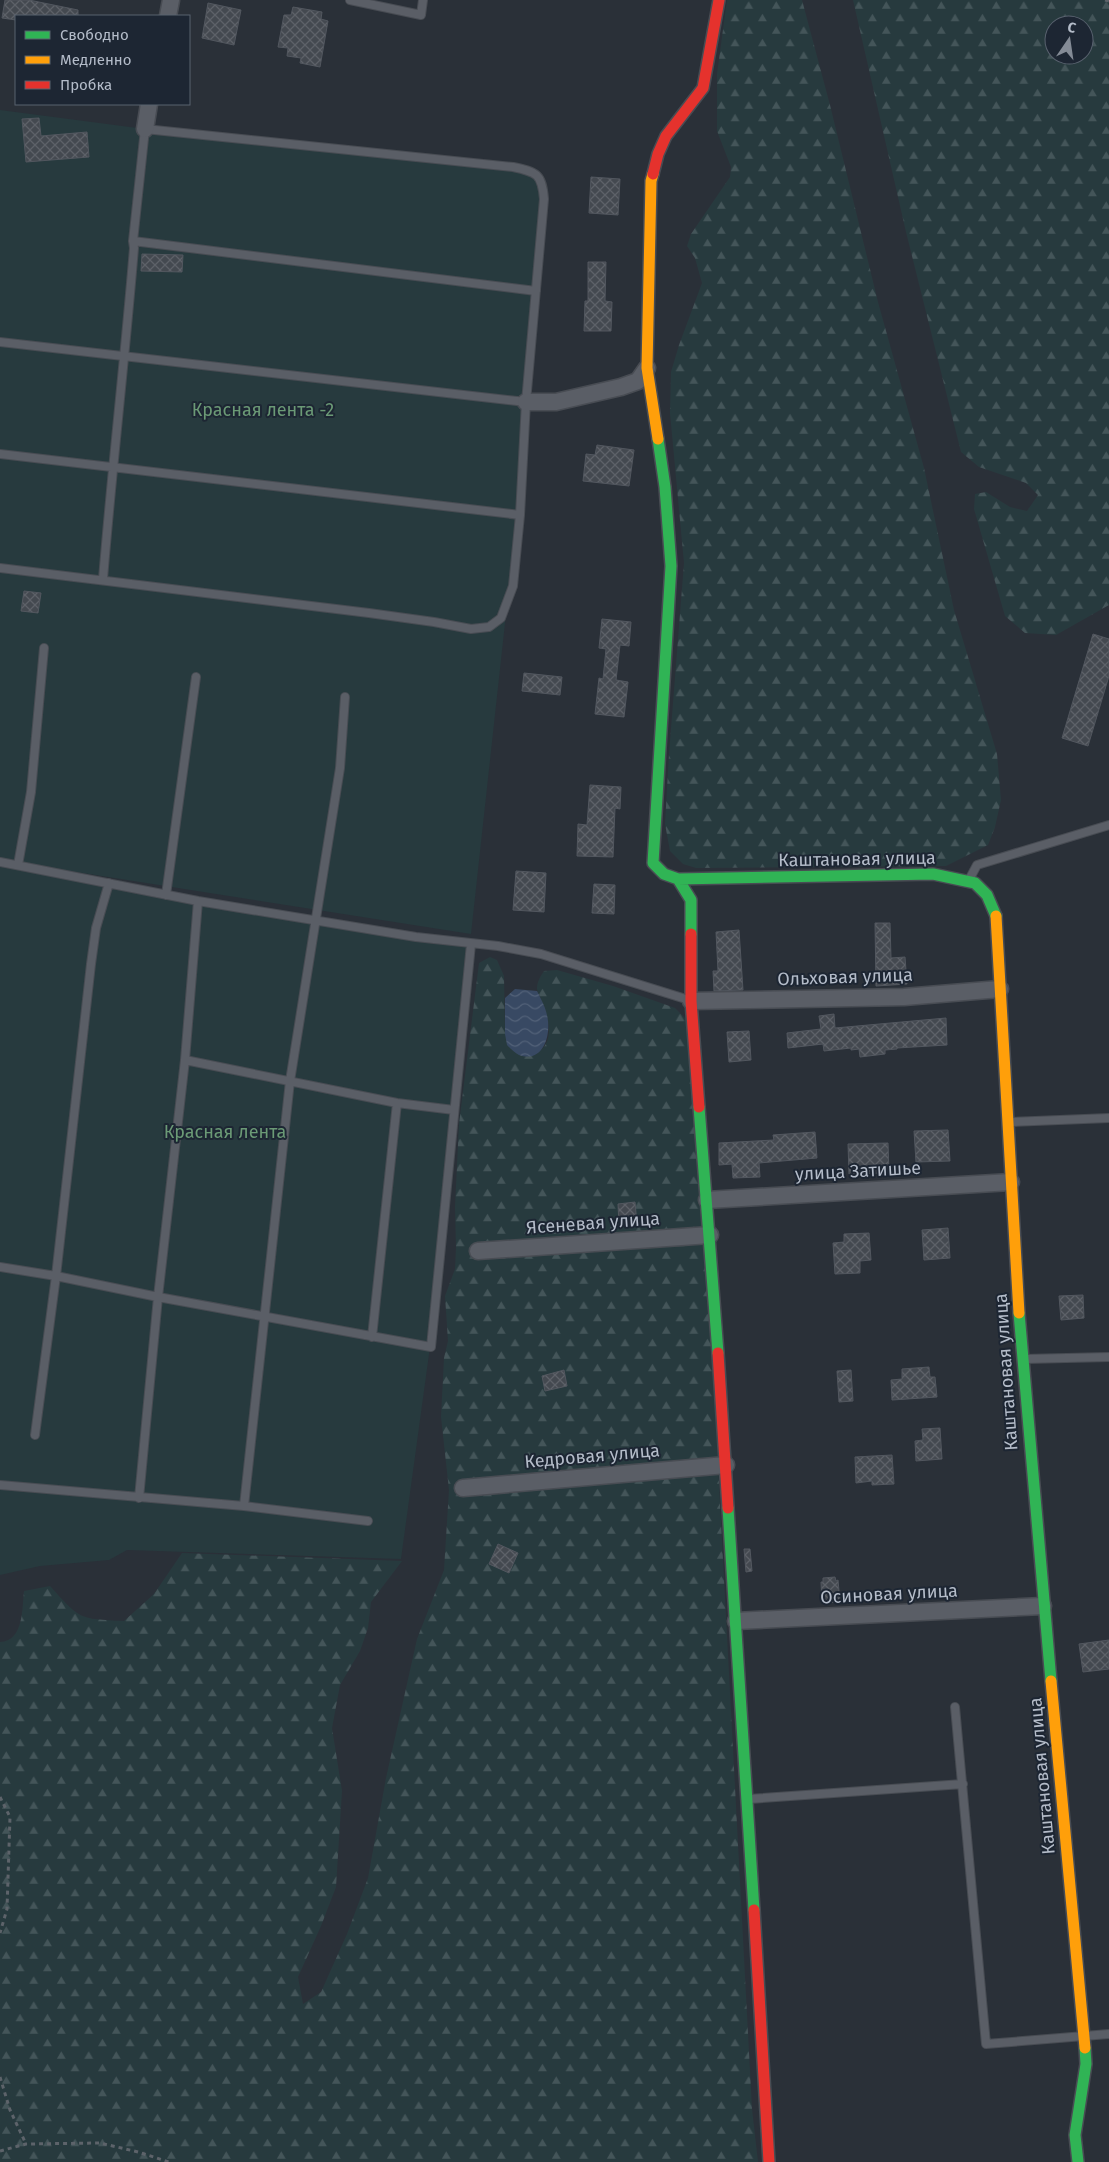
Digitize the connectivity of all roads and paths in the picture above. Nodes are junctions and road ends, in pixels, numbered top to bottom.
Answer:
1 (171, 0) edge
2 (350, 0) edge
3 (424, 0) edge
4 (719, 0) edge
5 (1105, 0) edge
6 (1109, 1) edge
7 (168, 15) edge
8 (150, 105) edge
9 (145, 129) junction
10 (133, 241) junction
11 (536, 291) junction
12 (0, 342) edge
13 (125, 356) junction
14 (647, 368) junction
15 (526, 402) junction
16 (0, 454) edge
17 (112, 467) junction
18 (520, 515) junction
19 (0, 568) edge
20 (103, 579) junction
21 (44, 648) dead end
22 (196, 677) dead end
23 (345, 697) dead end
24 (1109, 825) edge
25 (0, 862) edge
26 (18, 864) junction
27 (678, 879) junction
28 (969, 880) junction
29 (109, 883) junction
30 (166, 895) junction
31 (198, 902) junction
32 (315, 920) junction
33 (471, 944) junction
34 (1000, 988) junction
35 (691, 1001) junction
36 (185, 1060) junction
37 (290, 1082) junction
38 (397, 1103) junction
39 (454, 1110) junction
40 (1109, 1118) edge
41 (1008, 1122) junction
42 (1011, 1182) junction
43 (708, 1200) junction
44 (710, 1235) junction
45 (478, 1251) dead end
46 (0, 1267) edge
47 (56, 1276) junction
48 (158, 1298) junction
49 (266, 1317) junction
50 (372, 1337) junction
51 (1109, 1357) edge
52 (1022, 1359) junction
53 (34, 1435) dead end
54 (726, 1465) junction
55 (0, 1485) edge
56 (462, 1488) dead end
57 (139, 1498) junction
58 (244, 1506) junction
59 (368, 1521) dead end
60 (1043, 1606) junction
61 (736, 1621) junction
62 (956, 1707) dead end
63 (962, 1784) junction
64 (0, 1797) edge
65 (747, 1800) junction
66 (0, 1933) edge
67 (1109, 2034) edge
68 (1083, 2037) junction
69 (0, 2077) edge
70 (26, 2144) junction
71 (0, 2151) edge
72 (169, 2162) edge
73 (769, 2162) edge
74 (1078, 2162) edge

1 - 7 street
2 - 3 lane
4 - 14 street
5 - 6 path
8 - 9 street
9 - 10 lane
9 - 11 lane
10 - 11 lane
10 - 13 lane
11 - 15 lane
12 - 13 lane
13 - 15 lane
13 - 17 lane
14 - 15 street
14 - 27 street
15 - 18 lane
16 - 17 lane
17 - 18 lane
17 - 20 lane
18 - 20 lane
19 - 20 lane
21 - 26 lane
22 - 30 lane
23 - 32 lane
24 - 28 lane
25 - 26 lane
26 - 29 lane
27 - 28 street, Каштановая улица
27 - 35 street
28 - 34 street, Каштановая улица
29 - 30 lane
29 - 47 lane
30 - 31 lane
31 - 32 lane
31 - 36 lane
32 - 33 lane
32 - 37 lane
33 - 35 lane
33 - 39 lane
34 - 35 street, Ольховая улица
34 - 41 street, Каштановая улица
35 - 43 street
36 - 37 lane
36 - 48 lane
37 - 38 lane
37 - 49 lane
38 - 39 lane
38 - 50 lane
39 - 50 lane
40 - 41 lane
41 - 42 street, Каштановая улица
42 - 43 street, улица Затишье
42 - 52 street, Каштановая улица
43 - 44 street
44 - 45 street, Ясеневая улица
44 - 54 street
46 - 47 lane
47 - 48 lane
47 - 53 lane
48 - 49 lane
48 - 57 lane
49 - 50 lane
49 - 58 lane
51 - 52 lane
52 - 60 street, Каштановая улица
54 - 56 street, Кедровая улица
54 - 61 street
55 - 57 lane
57 - 58 lane
58 - 59 lane
60 - 61 street, Осиновая улица
60 - 68 street, Каштановая улица
61 - 65 street
62 - 63 lane
63 - 65 lane
63 - 68 lane
64 - 66 path
65 - 73 street
67 - 68 lane
68 - 74 street, Каштановая улица
69 - 70 path
70 - 71 path
70 - 72 path

